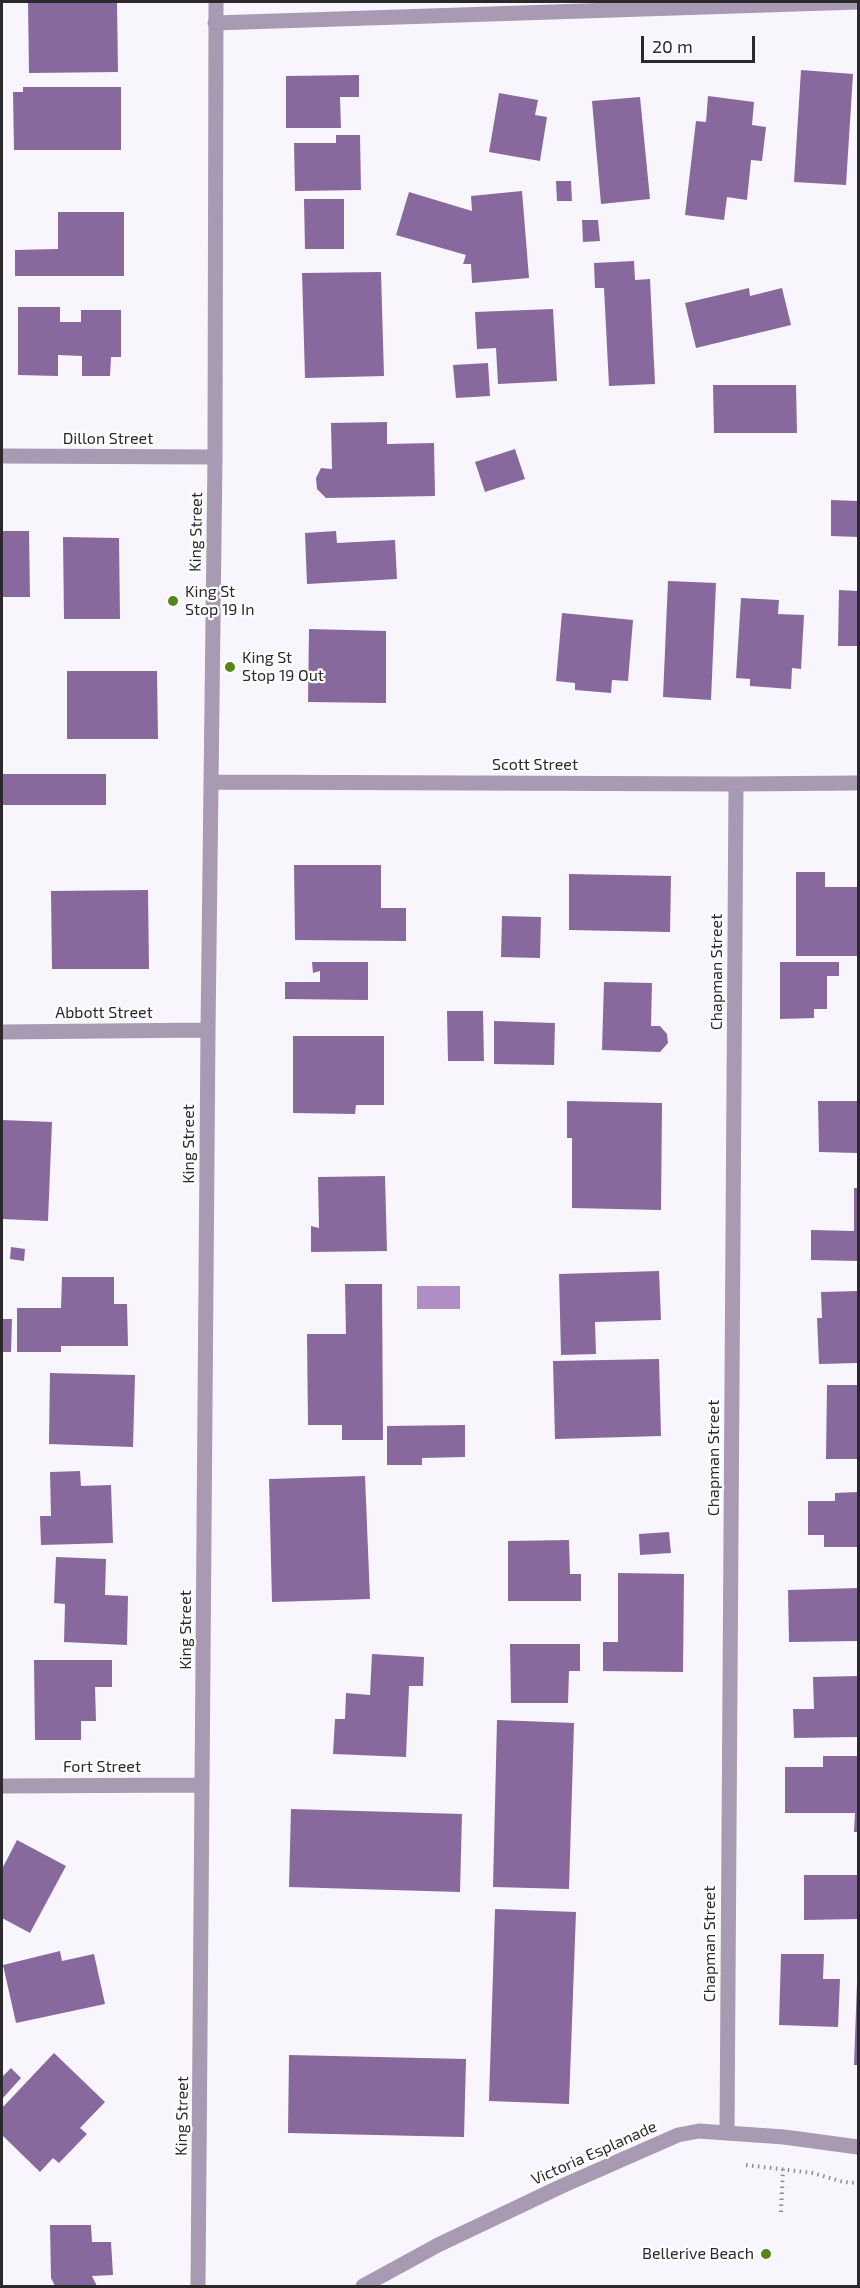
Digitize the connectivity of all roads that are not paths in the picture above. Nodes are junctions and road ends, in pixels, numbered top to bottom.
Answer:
1 (216, 2) edge
2 (858, 2) edge
3 (215, 23) junction
4 (2, 456) edge
5 (215, 457) junction
6 (212, 782) junction
7 (858, 783) edge
8 (736, 784) junction
9 (208, 1030) junction
10 (2, 1032) edge
11 (2, 1785) edge
12 (202, 1785) junction
13 (727, 2133) junction
14 (858, 2147) edge
15 (198, 2286) edge
16 (363, 2286) edge

1 - 3 street, King Street
2 - 3 street
3 - 5 street, King Street
4 - 5 street, Dillon Street
5 - 6 street, King Street
6 - 8 street, Scott Street
6 - 9 street, King Street
7 - 8 street, Scott Street
8 - 13 street, Chapman Street
9 - 10 street, Abbott Street
9 - 12 street, King Street
11 - 12 street, Fort Street
12 - 15 street, King Street
13 - 14 street, Victoria Esplanade
13 - 16 street, Victoria Esplanade

